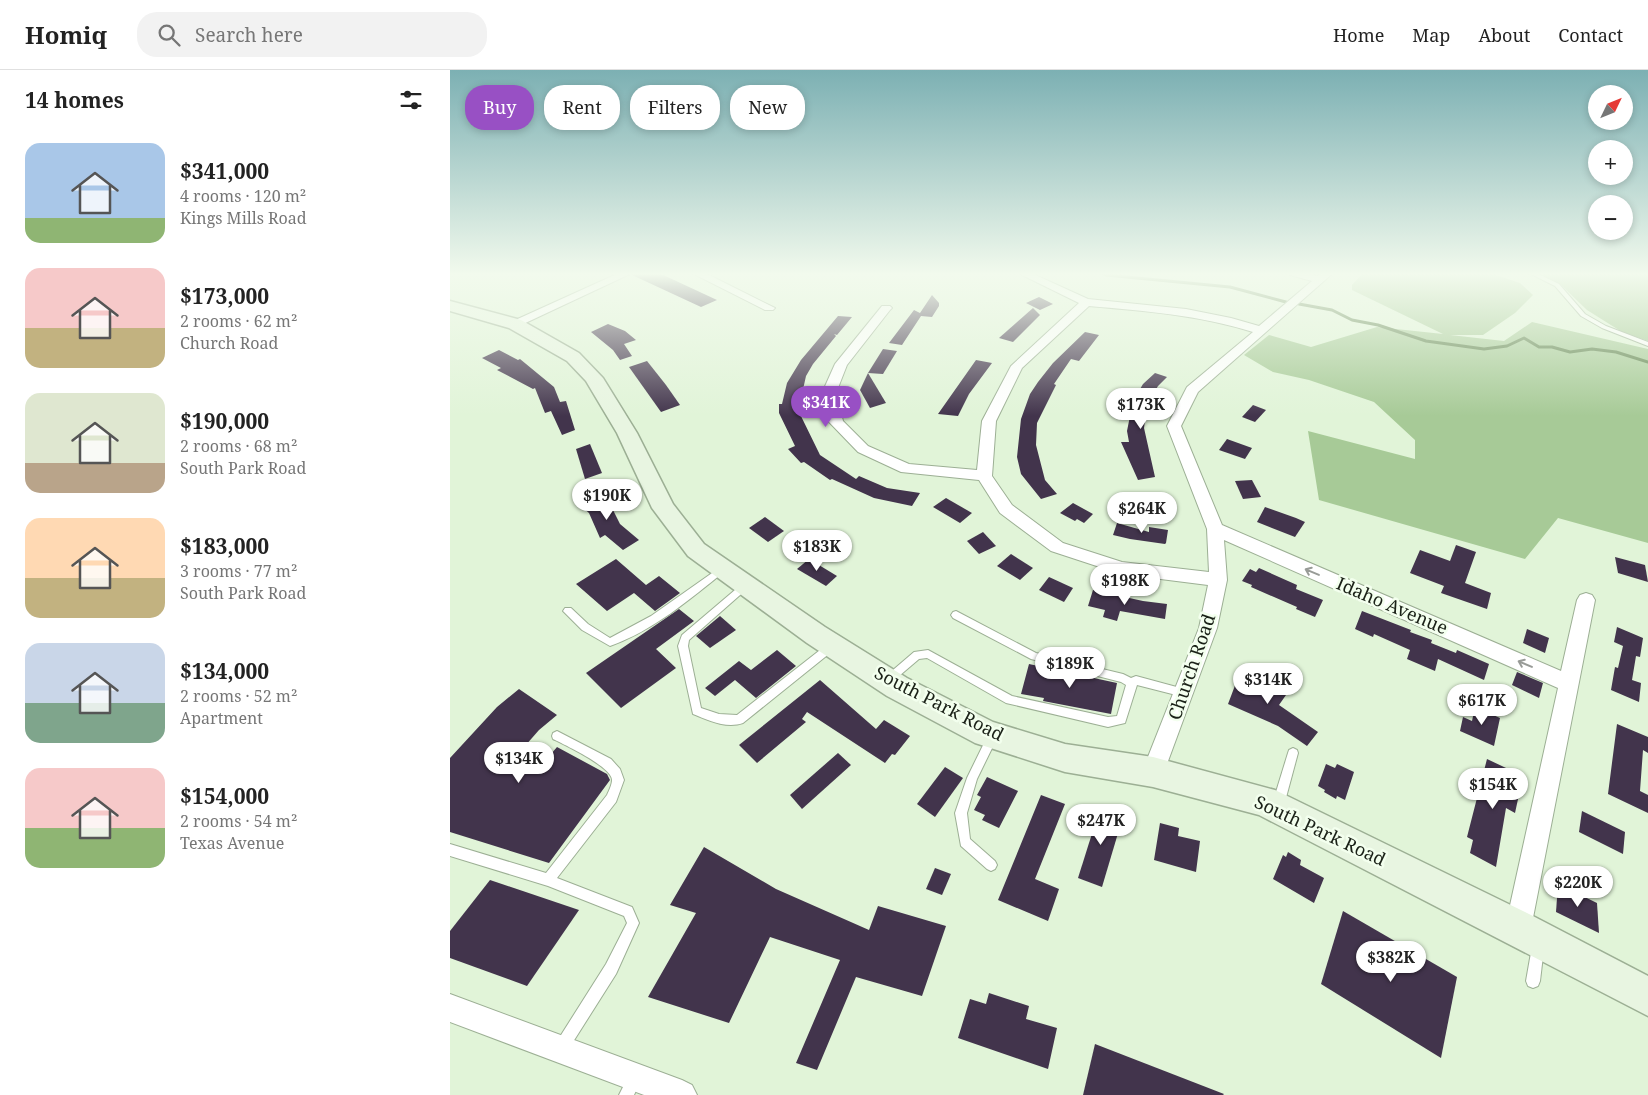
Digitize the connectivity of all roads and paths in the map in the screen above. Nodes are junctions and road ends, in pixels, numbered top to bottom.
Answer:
1 (504, 321) edge
2 (522, 321) edge
3 (876, 321) edge
4 (1066, 321) edge
5 (1230, 321) edge
6 (1271, 321) edge
7 (1594, 321) edge
8 (515, 324) junction
9 (1260, 330) junction
10 (1648, 344) edge
11 (984, 476) junction
12 (1215, 529) junction
13 (722, 569) junction
14 (1218, 580) junction
15 (746, 586) junction
16 (1586, 600) dead end
17 (568, 611) dead end
18 (956, 615) dead end
19 (833, 646) junction
20 (887, 681) junction
21 (1132, 683) junction
22 (1570, 684) junction
23 (1184, 693) junction
24 (993, 735) junction
25 (557, 736) dead end
26 (1293, 753) dead end
27 (1153, 772) junction
28 (1278, 808) junction
29 (450, 850) edge
30 (991, 865) dead end
31 (548, 880) junction
32 (1528, 934) junction
33 (1533, 981) dead end
34 (1648, 997) edge
35 (450, 1008) edge
36 (560, 1050) junction
37 (631, 1086) edge
38 (682, 1095) edge

1 - 8 main road, South Park Road
2 - 8 street
3 - 11 street
4 - 11 street
5 - 9 street
6 - 9 street, Church Road
7 - 10 lane
8 - 13 main road, South Park Road
9 - 12 street, Church Road
11 - 14 street
12 - 14 street, Church Road
22 -> 12 street, Idaho Avenue
13 - 15 main road, South Park Road
13 - 17 lane
14 - 23 street, Church Road
15 - 19 main road, South Park Road
15 - 19 lane
16 - 22 street
18 - 21 lane
19 - 20 main road, South Park Road
20 - 21 lane
20 - 24 main road, South Park Road
21 - 23 lane
22 - 32 street
23 - 27 street, Church Road
24 - 27 main road, South Park Road
24 - 30 lane
25 - 31 lane
26 - 28 lane
27 - 28 main road, South Park Road
28 - 32 main road, South Park Road
29 - 31 lane
31 - 36 lane
32 - 33 lane
32 - 34 main road, South Park Road
35 - 36 street
36 - 37 street
37 - 38 street

